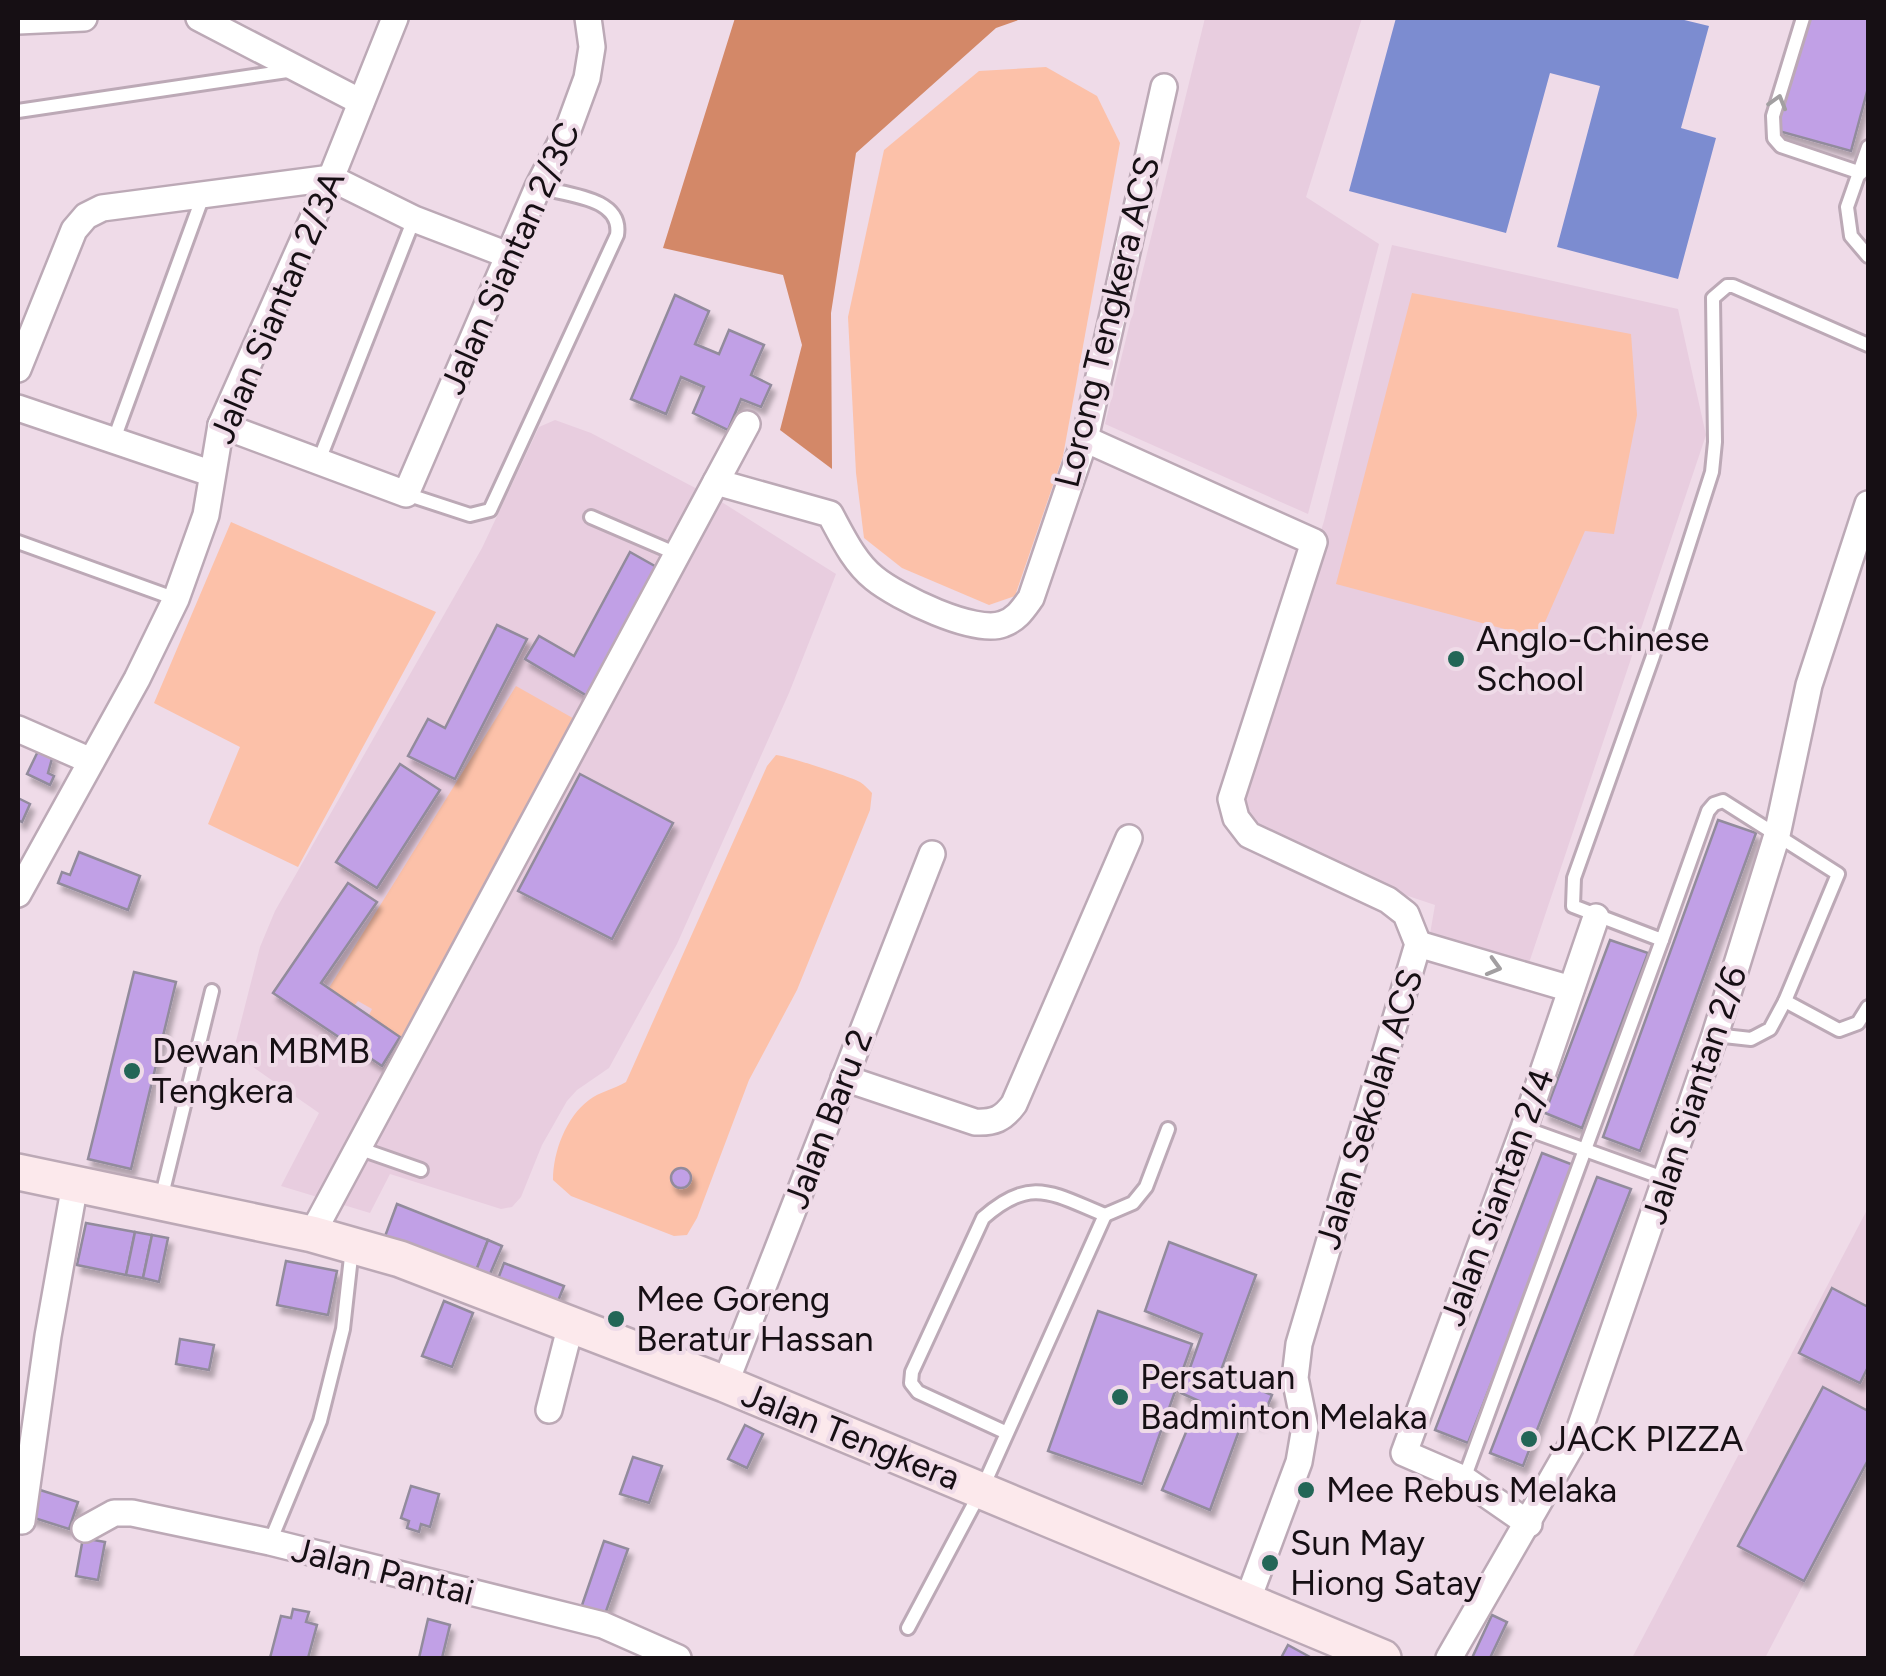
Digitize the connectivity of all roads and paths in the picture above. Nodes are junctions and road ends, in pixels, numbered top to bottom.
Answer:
1 (84, 18) edge
2 (199, 18) edge
3 (395, 18) edge
4 (588, 18) edge
5 (1803, 18) edge
6 (18, 21) edge
7 (296, 70) junction
8 (1164, 87) dead end
9 (361, 102) junction
10 (18, 111) edge
11 (1868, 147) edge
12 (1861, 173) junction
13 (331, 178) junction
14 (538, 187) junction
15 (204, 194) junction
16 (414, 219) junction
17 (508, 256) junction
18 (1868, 256) edge
19 (1868, 346) edge
20 (18, 370) edge
21 (18, 408) edge
22 (747, 424) dead end
23 (221, 425) junction
24 (1085, 439) junction
25 (114, 442) junction
26 (318, 464) junction
27 (210, 473) junction
28 (716, 482) junction
29 (406, 494) junction
30 (1868, 504) edge
31 (592, 518) dead end
32 (18, 542) edge
33 (677, 554) junction
34 (176, 599) junction
35 (18, 730) edge
36 (91, 761) junction
37 (1777, 835) junction
38 (1129, 838) dead end
39 (932, 854) dead end
40 (18, 894) edge
41 (1596, 917) junction
42 (1662, 940) junction
43 (1418, 944) junction
44 (1571, 989) junction
45 (212, 991) dead end
46 (1786, 1000) junction
47 (1868, 1007) edge
48 (1715, 1035) junction
49 (844, 1078) junction
50 (1524, 1128) junction
51 (1168, 1129) dead end
52 (358, 1148) junction
53 (1585, 1150) junction
54 (421, 1170) dead end
55 (18, 1172) edge
56 (1666, 1179) junction
57 (75, 1184) junction
58 (161, 1202) junction
59 (1105, 1215) junction
60 (312, 1234) junction
61 (353, 1244) junction
62 (571, 1324) junction
63 (725, 1384) junction
64 (550, 1410) dead end
65 (1007, 1432) junction
66 (1464, 1479) junction
67 (982, 1489) junction
68 (22, 1521) dead end
69 (1529, 1524) junction
70 (85, 1529) dead end
71 (279, 1545) junction
72 (1248, 1600) junction
73 (908, 1628) dead end
74 (678, 1658) edge
75 (1384, 1658) edge
76 (1449, 1658) edge

1 - 6 street
2 - 7 street
3 - 9 street, Jalan Siantan 2/3A
4 - 14 street, Jalan Siantan 2/3C
12 -> 5 lane
7 - 9 street
7 - 10 lane
8 - 24 street, Lorong Tengkera ACS
9 - 13 street, Jalan Siantan 2/3A
11 - 12 lane
12 - 18 lane
13 - 15 street
13 - 16 street
13 - 23 street, Jalan Siantan 2/3A
14 - 17 street, Jalan Siantan 2/3C
14 - 29 lane
15 - 20 street
15 - 25 lane
16 - 17 street
16 - 26 lane
17 - 29 street, Jalan Siantan 2/3C
19 - 41 lane
21 - 25 street
22 - 28 street
23 - 26 street
23 - 27 street, Jalan Siantan 2/3A
24 - 28 street, Lorong Tengkera ACS
24 - 43 street, Jalan Sekolah ACS
25 - 27 street
26 - 29 street
27 - 34 street, Jalan Siantan 2/3A
28 - 33 street
30 - 37 street, Jalan Siantan 2/6
31 - 33 lane
32 - 34 lane
33 - 52 street
34 - 36 street, Jalan Siantan 2/3A
35 - 36 street
36 - 40 street, Jalan Siantan 2/3A
37 - 42 lane
37 - 46 lane
37 - 48 street, Jalan Siantan 2/6
38 - 49 street
39 - 49 street, Jalan Baru 2
41 - 42 lane
41 - 44 street, Jalan Siantan 2/4
42 - 53 lane
43 -> 44 street
43 - 72 street, Jalan Sekolah ACS
44 - 50 street, Jalan Siantan 2/4
45 - 58 lane
46 - 47 lane
46 - 48 lane
48 - 56 street, Jalan Siantan 2/6
49 - 63 street, Jalan Baru 2
50 - 53 lane
50 - 66 street, Jalan Siantan 2/4
51 - 59 lane
52 - 54 lane
52 - 60 street
53 - 56 lane
53 - 66 lane
55 - 57 main road, Jalan Tengkera
56 - 69 street, Jalan Siantan 2/6
57 - 58 main road, Jalan Tengkera
57 - 68 street
58 - 60 main road, Jalan Tengkera
59 - 65 lane
59 - 65 lane
60 - 61 main road, Jalan Tengkera
61 - 62 main road, Jalan Tengkera
61 - 71 lane
62 - 63 main road, Jalan Tengkera
62 - 64 street
63 - 67 main road, Jalan Tengkera
65 - 67 lane
66 - 69 street, Jalan Siantan 2/4
67 - 72 main road, Jalan Tengkera
67 - 73 lane
69 - 76 street, Jalan Siantan 2/6
70 - 71 street, Jalan Pantai
71 - 74 street, Jalan Pantai
72 - 75 main road, Jalan Tengkera

